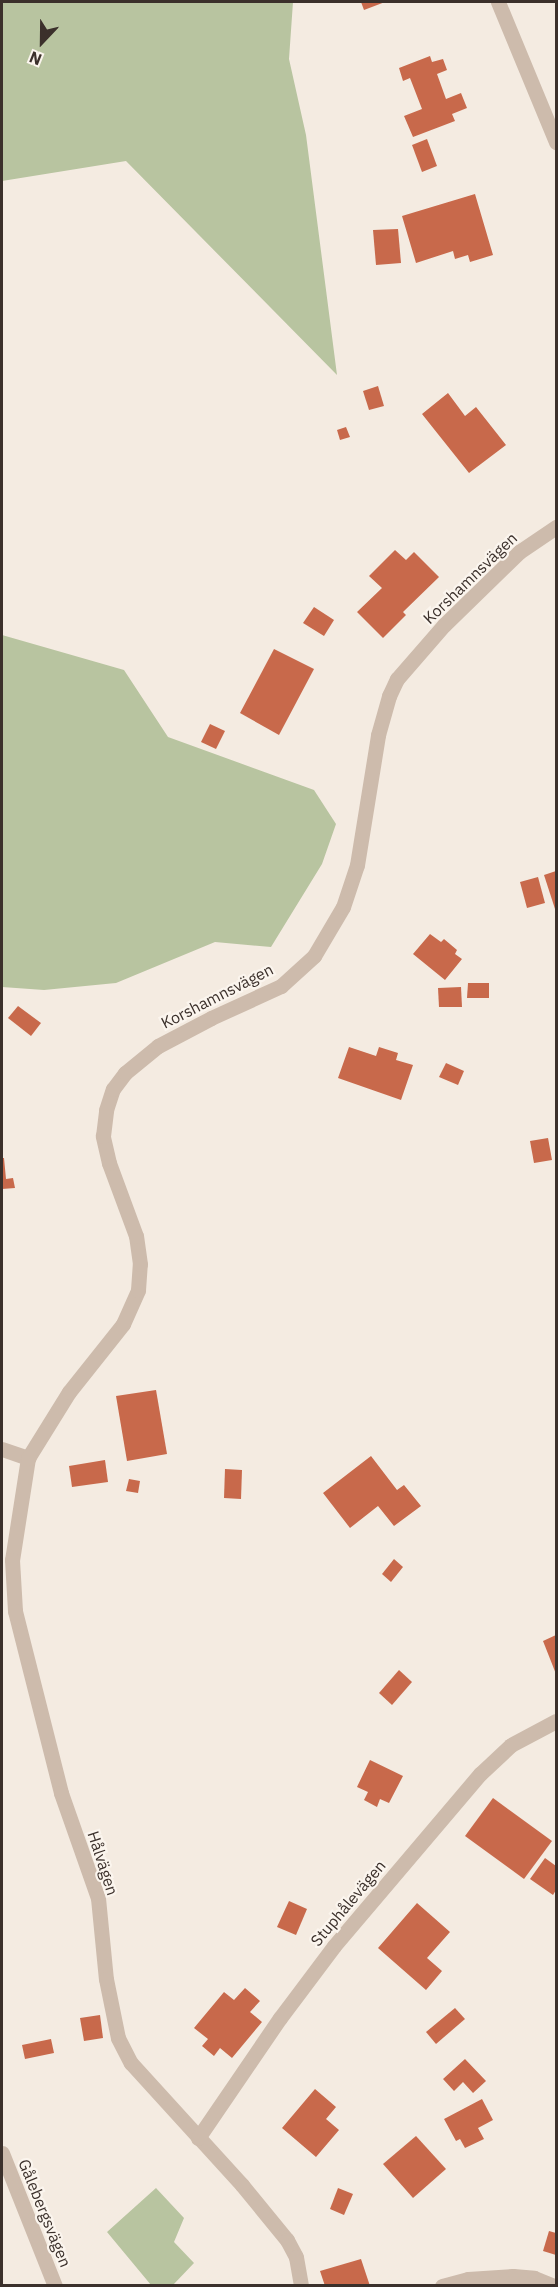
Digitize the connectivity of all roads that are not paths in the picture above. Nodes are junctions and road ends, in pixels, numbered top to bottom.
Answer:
1 (498, 2) edge
2 (556, 142) edge
3 (556, 527) edge
4 (2, 1449) edge
5 (28, 1458) junction
6 (556, 1721) edge
7 (198, 2138) junction
8 (2, 2153) edge
9 (54, 2286) edge
10 (301, 2286) edge
11 (442, 2286) edge
12 (554, 2286) edge

1 - 2 street
3 - 5 street, Korshamnsvägen
4 - 5 street
5 - 7 street, Hålvägen
6 - 7 street, Stuphålevägen
7 - 10 street, Hålvägen
8 - 9 street, Gålebergsvägen
11 - 12 street

